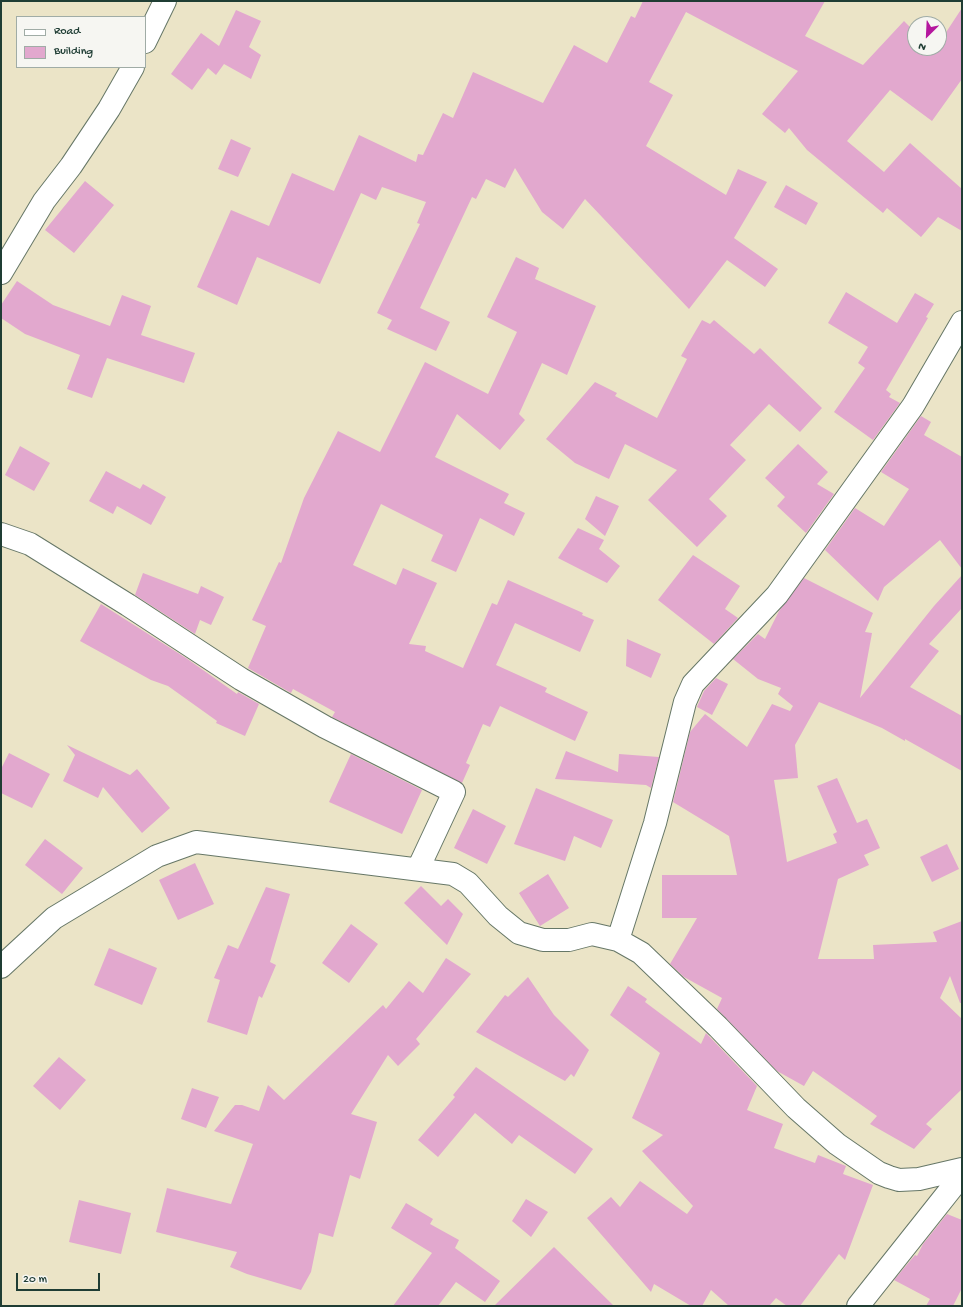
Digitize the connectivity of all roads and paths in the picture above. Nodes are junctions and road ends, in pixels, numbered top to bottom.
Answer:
1 (165, 1) edge
2 (146, 40) edge
3 (132, 68) edge
4 (1, 273) edge
5 (962, 322) edge
6 (1, 534) edge
7 (418, 869) junction
8 (618, 940) junction
9 (1, 967) edge
10 (962, 1168) edge
11 (962, 1175) edge
12 (858, 1306) edge

1 - 2 street
3 - 4 street
5 - 8 street
6 - 7 street
7 - 8 street
7 - 9 street
8 - 10 street
11 - 12 street

